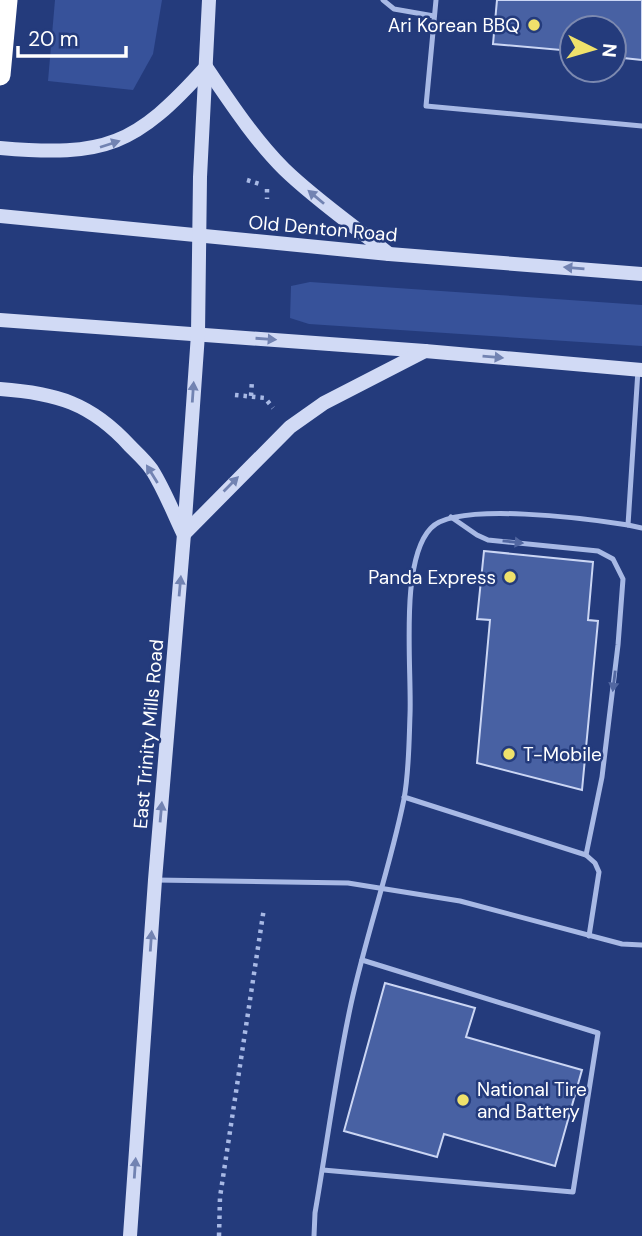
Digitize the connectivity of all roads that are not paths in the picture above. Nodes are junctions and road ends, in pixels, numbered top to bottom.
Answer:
1 (6, 0) edge
2 (209, 0) edge
3 (383, 0) edge
4 (436, 0) edge
5 (434, 16) junction
6 (206, 67) junction
7 (0, 75) edge
8 (642, 126) edge
9 (0, 148) edge
10 (0, 216) edge
11 (199, 236) junction
12 (389, 254) junction
13 (642, 274) edge
14 (0, 320) edge
15 (198, 334) junction
16 (425, 351) junction
17 (640, 370) edge
18 (0, 389) edge
19 (451, 517) junction
20 (628, 524) junction
21 (642, 528) edge
22 (184, 534) junction
23 (404, 797) junction
24 (586, 855) junction
25 (155, 880) junction
26 (380, 888) junction
27 (589, 936) junction
28 (642, 945) edge
29 (362, 960) junction
30 (323, 1170) junction
31 (130, 1236) edge
32 (314, 1236) edge

1 - 7 highway
2 - 6 main road, East Trinity Mills Road
3 - 5 lane
4 - 5 lane
5 - 8 lane
9 -> 6 main road
6 - 11 main road, East Trinity Mills Road
12 -> 6 main road
10 - 11 main road, Old Denton Road
11 - 12 main road, Old Denton Road
11 - 15 main road, East Trinity Mills Road
13 -> 12 main road, Old Denton Road
14 - 15 main road
15 -> 16 main road
22 -> 15 main road, East Trinity Mills Road
16 -> 17 main road
22 -> 16 main road
17 - 20 lane
22 -> 18 main road
19 - 20 lane
19 - 23 lane
19 -> 24 lane
20 - 21 lane
25 -> 22 main road, East Trinity Mills Road
23 - 24 lane
23 - 26 lane
24 - 27 lane
25 - 26 lane
31 -> 25 main road, East Trinity Mills Road
26 - 27 lane
26 - 29 lane
27 - 28 lane
29 - 30 lane
29 - 30 lane
30 - 32 lane

